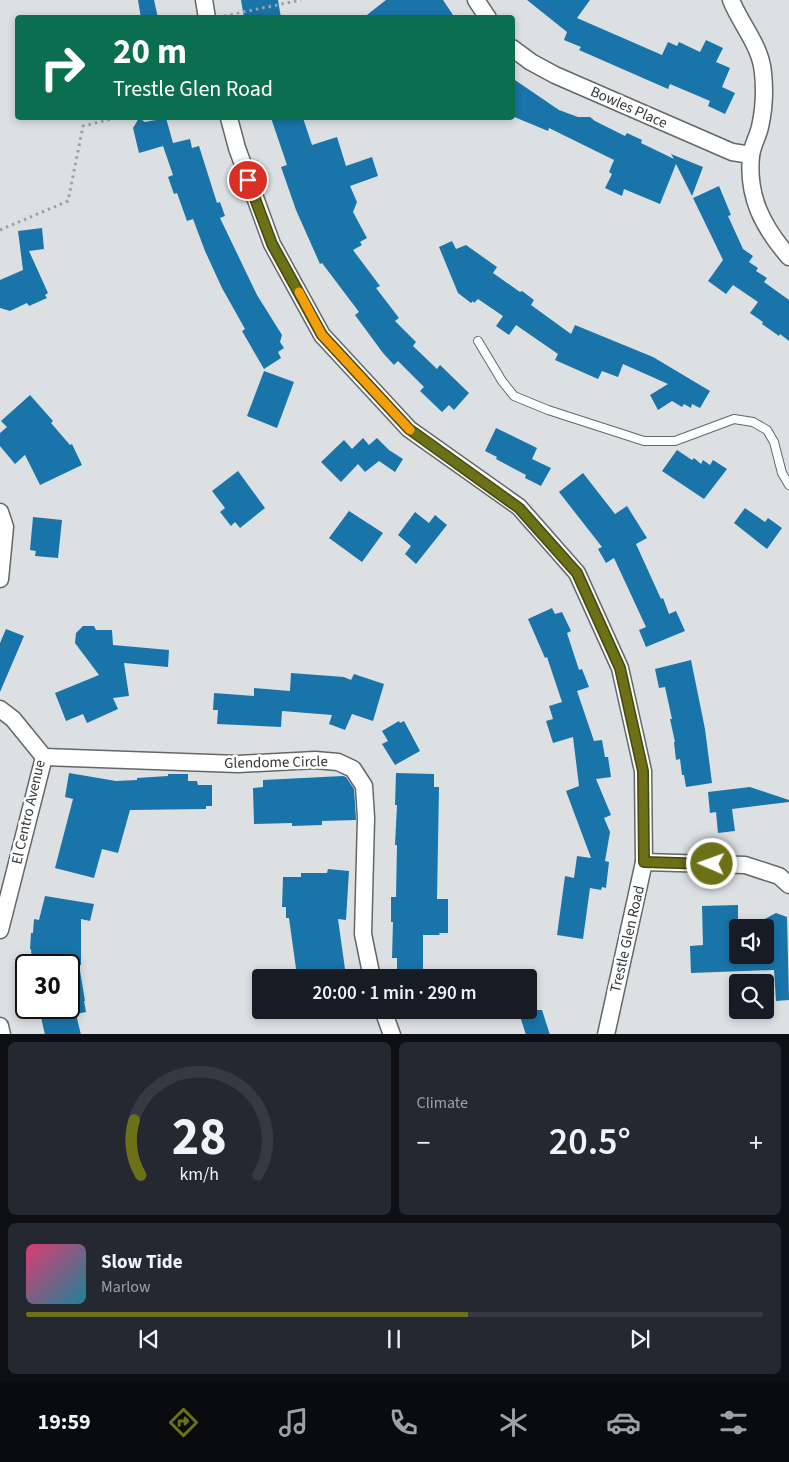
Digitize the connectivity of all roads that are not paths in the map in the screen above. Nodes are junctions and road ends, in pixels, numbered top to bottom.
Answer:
1 (204, 0) edge
2 (476, 0) edge
3 (731, 0) edge
4 (206, 15) edge
5 (486, 15) edge
6 (515, 50) edge
7 (230, 120) edge
8 (751, 155) junction
9 (789, 257) edge
10 (478, 341) dead end
11 (789, 485) edge
12 (0, 512) edge
13 (0, 579) edge
14 (0, 709) edge
15 (44, 757) junction
16 (644, 862) junction
17 (789, 885) edge
18 (0, 930) edge
19 (370, 969) edge
20 (386, 1019) edge
21 (0, 1026) edge
22 (2, 1034) edge
23 (392, 1034) edge
24 (606, 1034) edge

1 - 4 street
2 - 5 street
3 - 8 street
6 - 8 street, Bowles Place
7 - 16 street, Trestle Glen Road
8 - 9 street
10 - 11 lane
12 - 13 street
14 - 15 street, El Centro Avenue
15 - 18 street, El Centro Avenue
15 - 19 street, Glendome Circle
16 - 17 street
16 - 24 street, Trestle Glen Road
20 - 23 street
21 - 22 street

